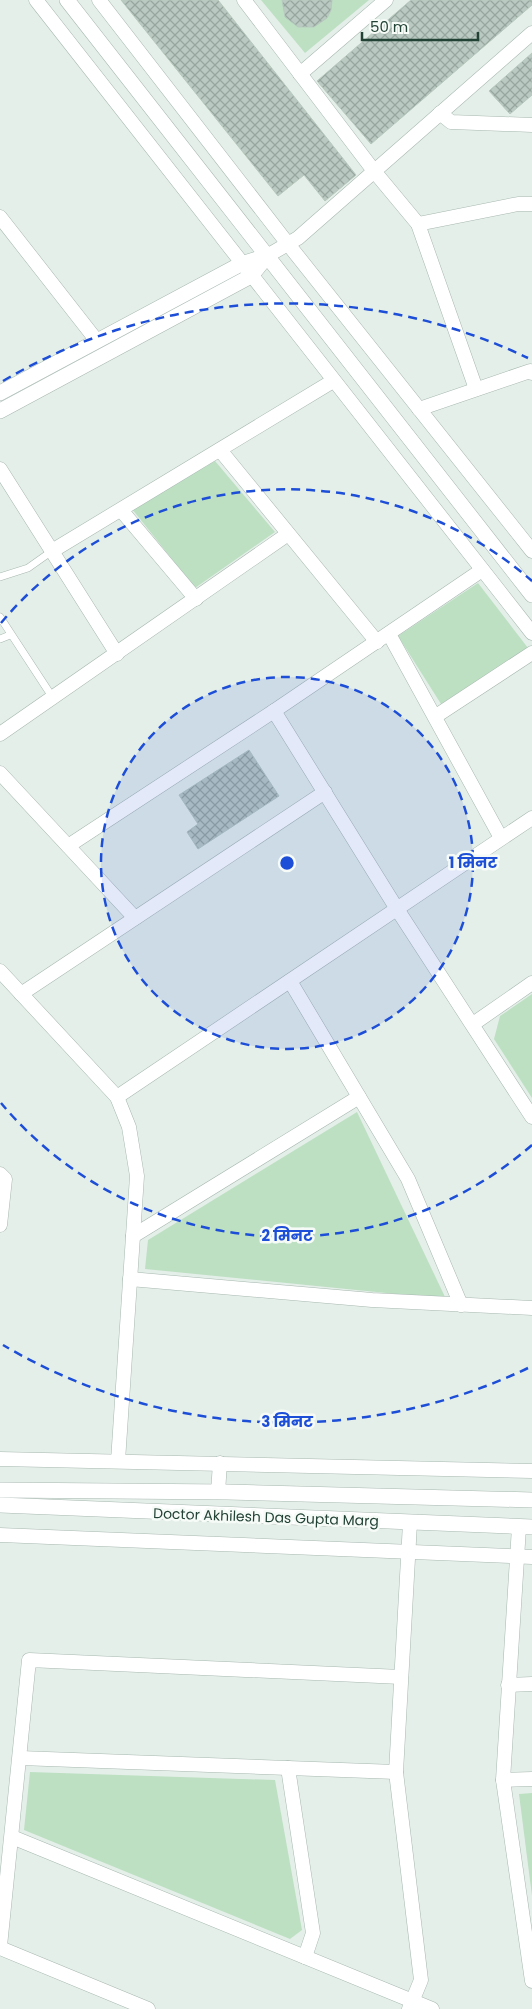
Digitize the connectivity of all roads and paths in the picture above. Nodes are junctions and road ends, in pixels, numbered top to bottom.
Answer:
1 (36, 0) edge
2 (67, 0) edge
3 (99, 0) edge
4 (244, 0) edge
5 (386, 0) edge
6 (532, 33) edge
7 (300, 74) junction
8 (440, 113) junction
9 (532, 125) edge
10 (374, 171) junction
11 (532, 204) edge
12 (0, 217) edge
13 (418, 224) junction
14 (288, 244) junction
15 (267, 256) junction
16 (246, 270) junction
17 (96, 342) junction
18 (532, 373) edge
19 (334, 381) junction
20 (476, 389) junction
21 (0, 393) edge
22 (419, 409) junction
23 (0, 411) edge
24 (220, 450) junction
25 (0, 469) edge
26 (121, 510) junction
27 (288, 534) junction
28 (52, 551) junction
29 (532, 551) edge
30 (482, 570) junction
31 (0, 578) edge
32 (532, 595) edge
33 (196, 599) junction
34 (0, 617) edge
35 (532, 633) edge
36 (10, 635) junction
37 (383, 638) junction
38 (0, 639) edge
39 (532, 653) edge
40 (117, 654) junction
41 (53, 698) junction
42 (274, 711) junction
43 (436, 716) junction
44 (0, 734) edge
45 (0, 773) edge
46 (325, 792) junction
47 (532, 818) edge
48 (502, 838) junction
49 (68, 846) junction
50 (397, 908) junction
51 (135, 918) junction
52 (0, 971) edge
53 (290, 981) junction
54 (532, 983) edge
55 (21, 994) junction
56 (473, 1024) junction
57 (117, 1097) junction
58 (359, 1097) junction
59 (532, 1117) edge
60 (0, 1174) edge
61 (0, 1225) edge
62 (133, 1236) junction
63 (130, 1279) junction
64 (461, 1305) junction
65 (532, 1308) edge
66 (0, 1459) edge
67 (118, 1461) junction
68 (220, 1463) junction
69 (532, 1471) edge
70 (0, 1490) edge
71 (218, 1492) junction
72 (203, 1493) junction
73 (532, 1500) edge
74 (0, 1505) edge
75 (203, 1514) junction
76 (410, 1523) junction
77 (525, 1527) edge
78 (0, 1535) edge
79 (408, 1552) junction
80 (517, 1557) junction
81 (532, 1557) edge
82 (401, 1677) junction
83 (532, 1684) edge
84 (508, 1685) junction
85 (20, 1758) junction
86 (288, 1768) junction
87 (396, 1772) junction
88 (532, 1779) edge
89 (503, 1780) junction
90 (12, 1837) junction
91 (529, 1940) edge
92 (0, 1947) edge
93 (306, 1957) junction
94 (532, 1981) edge
95 (410, 2005) edge
96 (148, 2009) edge
97 (432, 2009) edge

1 - 16 street
2 - 15 street
3 - 14 street
4 - 7 street
5 - 7 street
6 - 8 street
7 - 10 street
8 - 9 street
8 - 10 street
10 - 13 street
10 - 14 street
11 - 13 street
12 - 17 street
13 - 20 street
14 - 15 street
14 - 22 street
15 - 16 street
15 - 32 street
16 - 17 street
16 - 19 street
16 - 23 street
17 - 21 street
18 - 20 street
19 - 24 street
19 - 30 street
20 - 22 street
22 - 29 street
24 - 26 street
24 - 27 street
25 - 28 street
26 - 28 street
26 - 33 street
27 - 33 street
27 - 37 street
28 - 31 lane
28 - 40 street
30 - 35 street
30 - 37 street
33 - 40 street
34 - 36 lane
36 - 38 lane
36 - 41 lane
37 - 42 street
37 - 43 street
39 - 43 street
40 - 41 street
41 - 44 street
42 - 46 street
42 - 49 street
43 - 48 street
45 - 49 street
46 - 50 street
46 - 51 street
47 - 48 street
48 - 50 street
49 - 51 street
50 - 53 street
50 - 56 street
51 - 55 street
52 - 55 street
53 - 57 street
53 - 58 street
54 - 56 street
55 - 57 street
56 - 59 street
57 - 62 street
58 - 62 street
58 - 64 street
60 - 61 street
62 - 63 street
63 - 64 street
63 - 67 street
64 - 65 street
66 - 67 street
67 - 68 street
68 - 69 street
68 - 71 street
70 - 72 street, Doctor Akhilesh Das Gupta Marg
71 - 72 street, Doctor Akhilesh Das Gupta Marg
71 - 73 street, Doctor Akhilesh Das Gupta Marg
72 - 75 street
74 - 75 street, Doctor Akhilesh Das Gupta Marg
75 - 76 street, Doctor Akhilesh Das Gupta Marg
76 - 77 street, Doctor Akhilesh Das Gupta Marg
76 - 79 street
77 - 80 street
78 - 79 street
79 - 80 street
79 - 82 street
80 - 81 street
80 - 84 street
82 - 85 street
82 - 87 street
83 - 84 street
84 - 89 street
85 - 86 street
85 - 90 street
86 - 87 street
86 - 93 street
87 - 95 street
88 - 89 street
89 - 91 street
90 - 92 street
90 - 93 street
91 - 94 street
92 - 96 street
93 - 95 street
95 - 97 street

